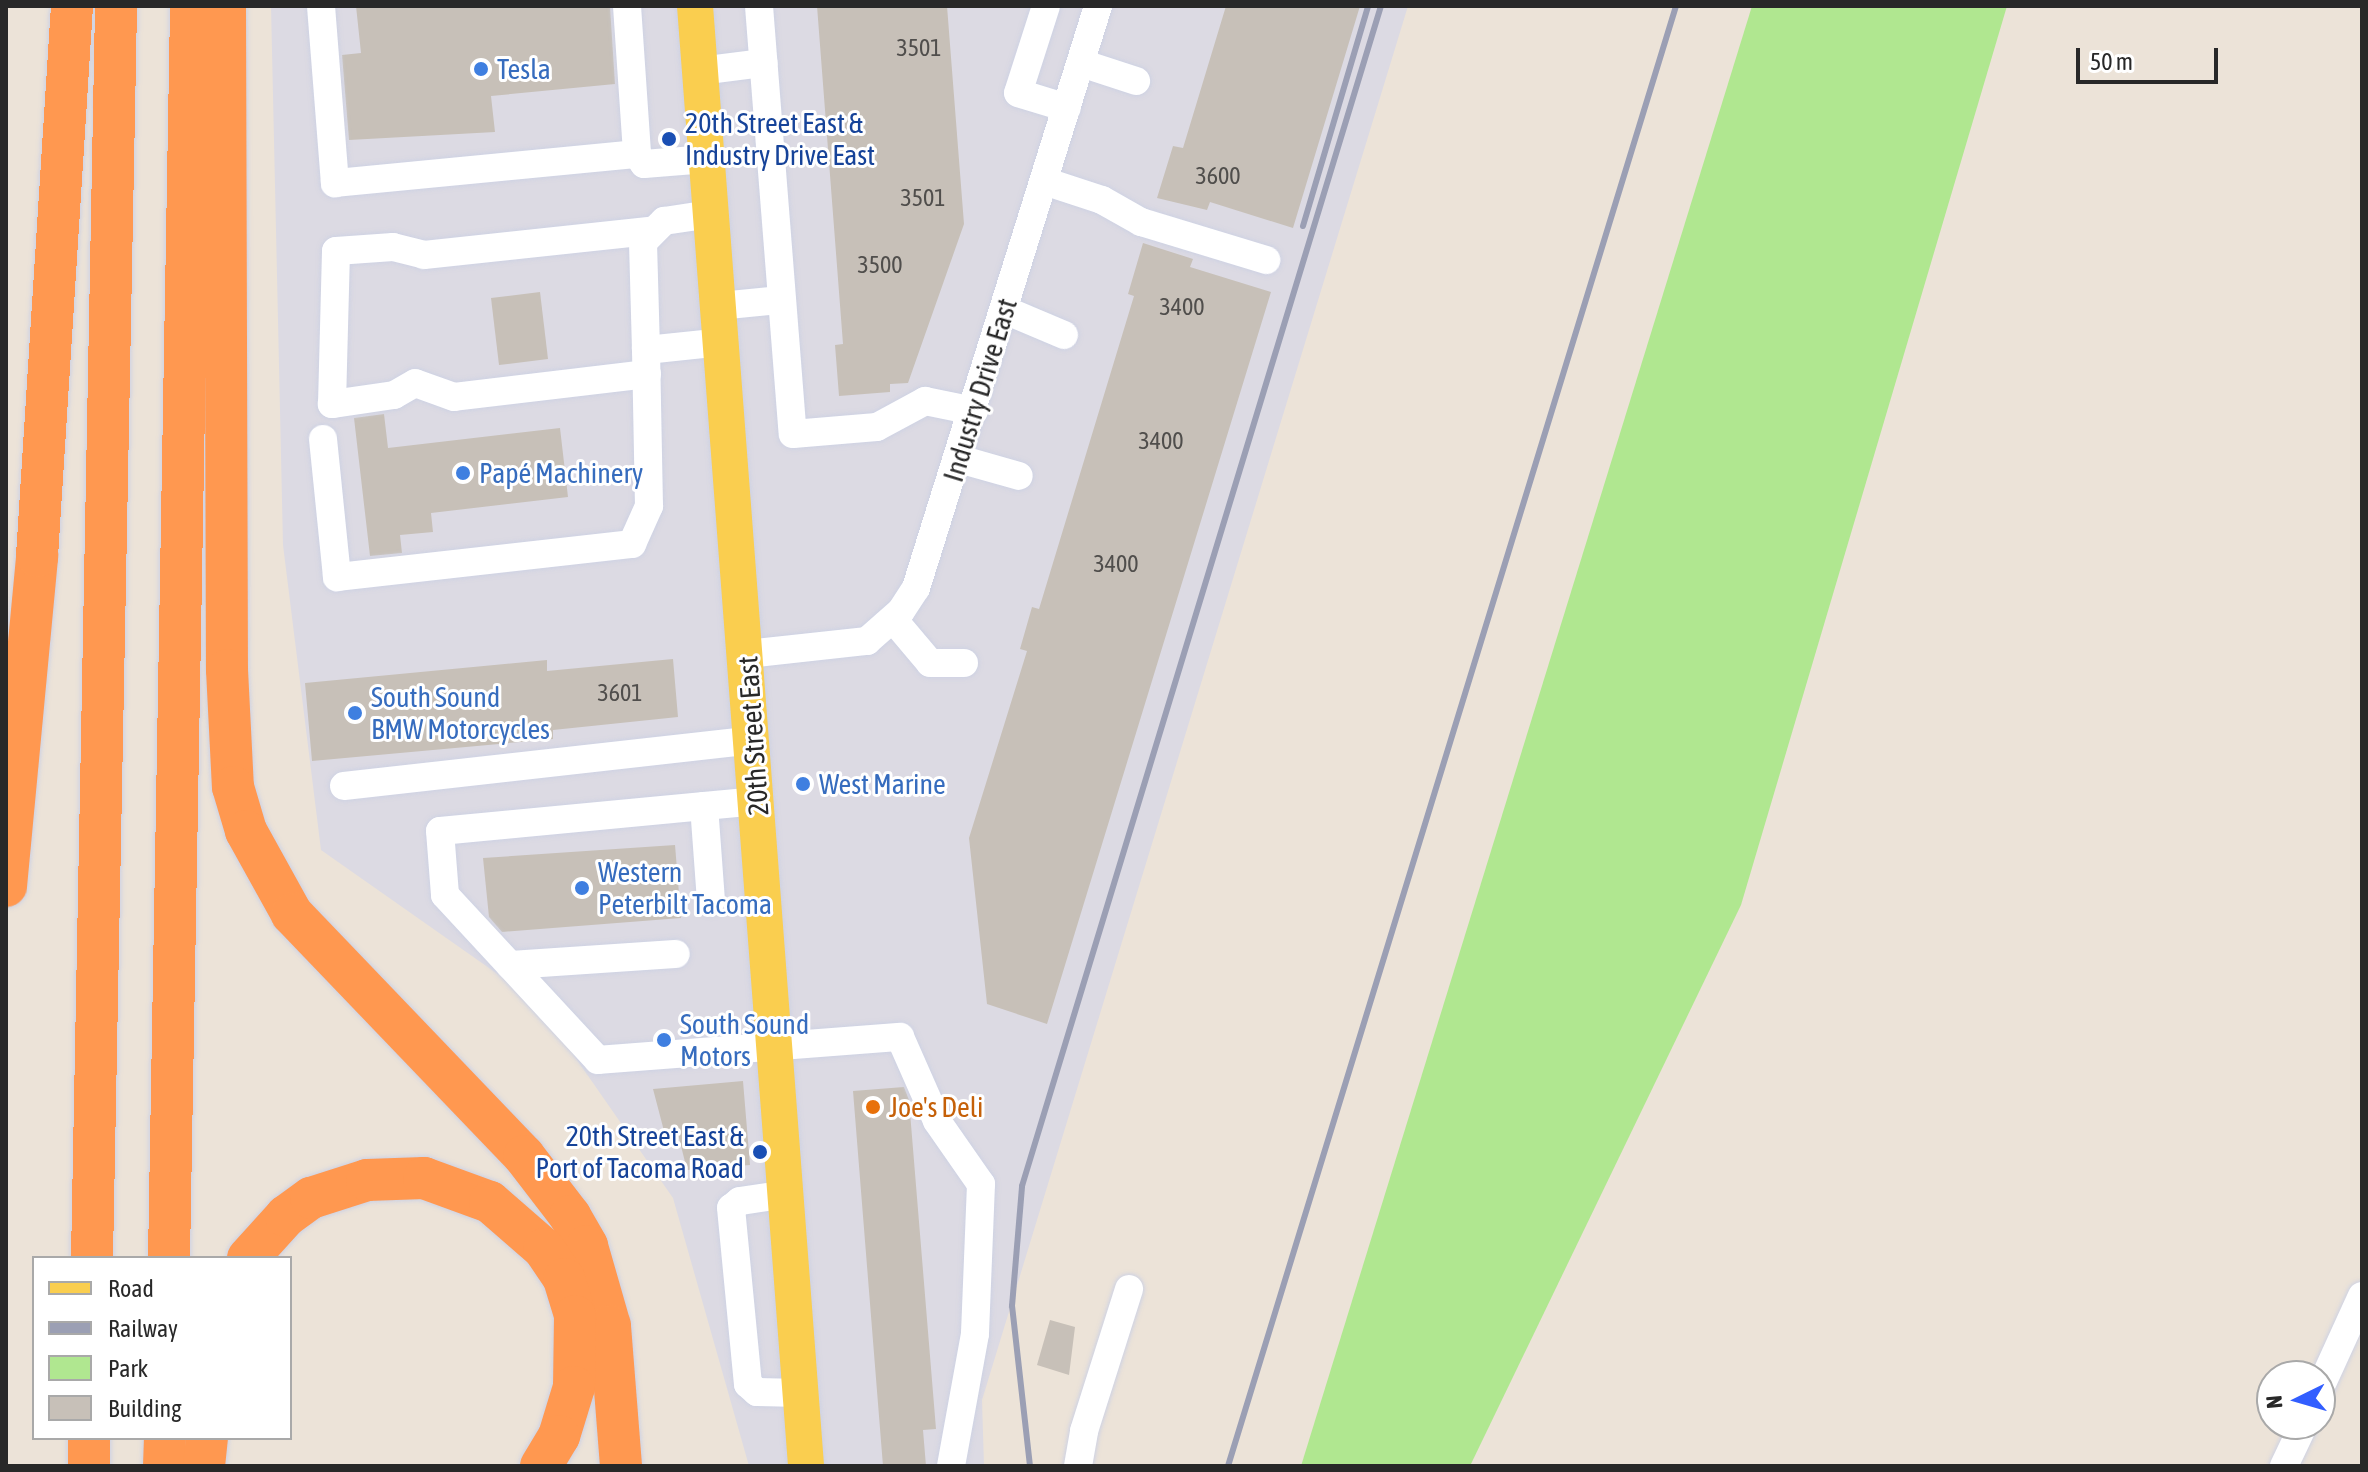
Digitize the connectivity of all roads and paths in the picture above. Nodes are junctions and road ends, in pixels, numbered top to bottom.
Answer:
1 (72, 6) edge
2 (116, 6) edge
3 (191, 6) edge
4 (225, 6) edge
5 (321, 6) edge
6 (627, 6) edge
7 (695, 6) edge
8 (759, 6) edge
9 (1046, 6) edge
10 (1098, 6) edge
11 (763, 63) junction
12 (1081, 63) junction
13 (700, 71) junction
14 (1136, 81) dead end
15 (1067, 108) junction
16 (637, 154) junction
17 (707, 159) junction
18 (1044, 181) junction
19 (711, 214) junction
20 (649, 231) junction
21 (1266, 260) dead end
22 (780, 300) junction
23 (719, 306) junction
24 (1005, 310) junction
25 (1064, 335) dead end
26 (704, 344) junction
27 (646, 362) junction
28 (974, 411) junction
29 (323, 439) dead end
30 (959, 459) junction
31 (1019, 476) dead end
32 (893, 619) junction
33 (747, 654) junction
34 (964, 663) dead end
35 (753, 740) junction
36 (344, 786) dead end
37 (758, 801) junction
38 (704, 806) junction
39 (6, 886) edge
40 (711, 901) dead end
41 (676, 954) dead end
42 (510, 965) junction
43 (777, 1049) junction
44 (787, 1194) junction
45 (92, 1256) edge
46 (169, 1256) edge
47 (250, 1256) edge
48 (1129, 1289) dead end
49 (2362, 1296) edge
50 (2333, 1360) edge
51 (801, 1393) junction
52 (89, 1440) edge
53 (165, 1440) edge
54 (207, 1440) edge
55 (2296, 1440) edge
56 (89, 1466) edge
57 (164, 1466) edge
58 (204, 1466) edge
59 (541, 1466) edge
60 (621, 1466) edge
61 (806, 1466) edge
62 (951, 1466) edge
63 (1078, 1466) edge
64 (2284, 1466) edge

1 - 39 highway
2 - 45 highway
3 - 46 highway
4 - 60 highway
5 - 16 street
6 - 16 street
7 - 13 main road, 20th Street East
8 - 11 street
9 - 15 street
10 - 12 street, Industry Drive East
11 - 13 street
11 - 22 street
12 - 14 street
12 - 15 street, Industry Drive East
13 - 17 main road, 20th Street East
15 - 18 street, Industry Drive East
16 - 17 street
17 - 19 main road, 20th Street East
18 - 21 street
18 - 24 street, Industry Drive East
19 - 20 street
19 - 23 main road, 20th Street East
20 - 27 street
20 - 27 street
22 - 23 street
22 - 28 street
23 - 26 main road, 20th Street East
24 - 25 street
24 - 28 street, Industry Drive East
26 - 27 street
26 - 33 main road, 20th Street East
27 - 29 street
28 - 30 street, Industry Drive East
30 - 31 street
30 - 32 street, Industry Drive East
32 - 33 street, Industry Drive East
32 - 34 street
33 - 35 main road, 20th Street East
35 - 36 street
35 - 37 main road, 20th Street East
37 - 38 street
37 - 43 main road, 20th Street East
38 - 40 street
38 - 42 street
41 - 42 street
42 - 43 street
43 - 44 main road, 20th Street East
43 - 62 street
44 - 51 main road, 20th Street East
44 - 51 street
47 - 59 highway
48 - 63 street
49 - 50 street
51 - 61 main road, 20th Street East
52 - 56 highway
53 - 57 highway
54 - 58 highway
55 - 64 street

